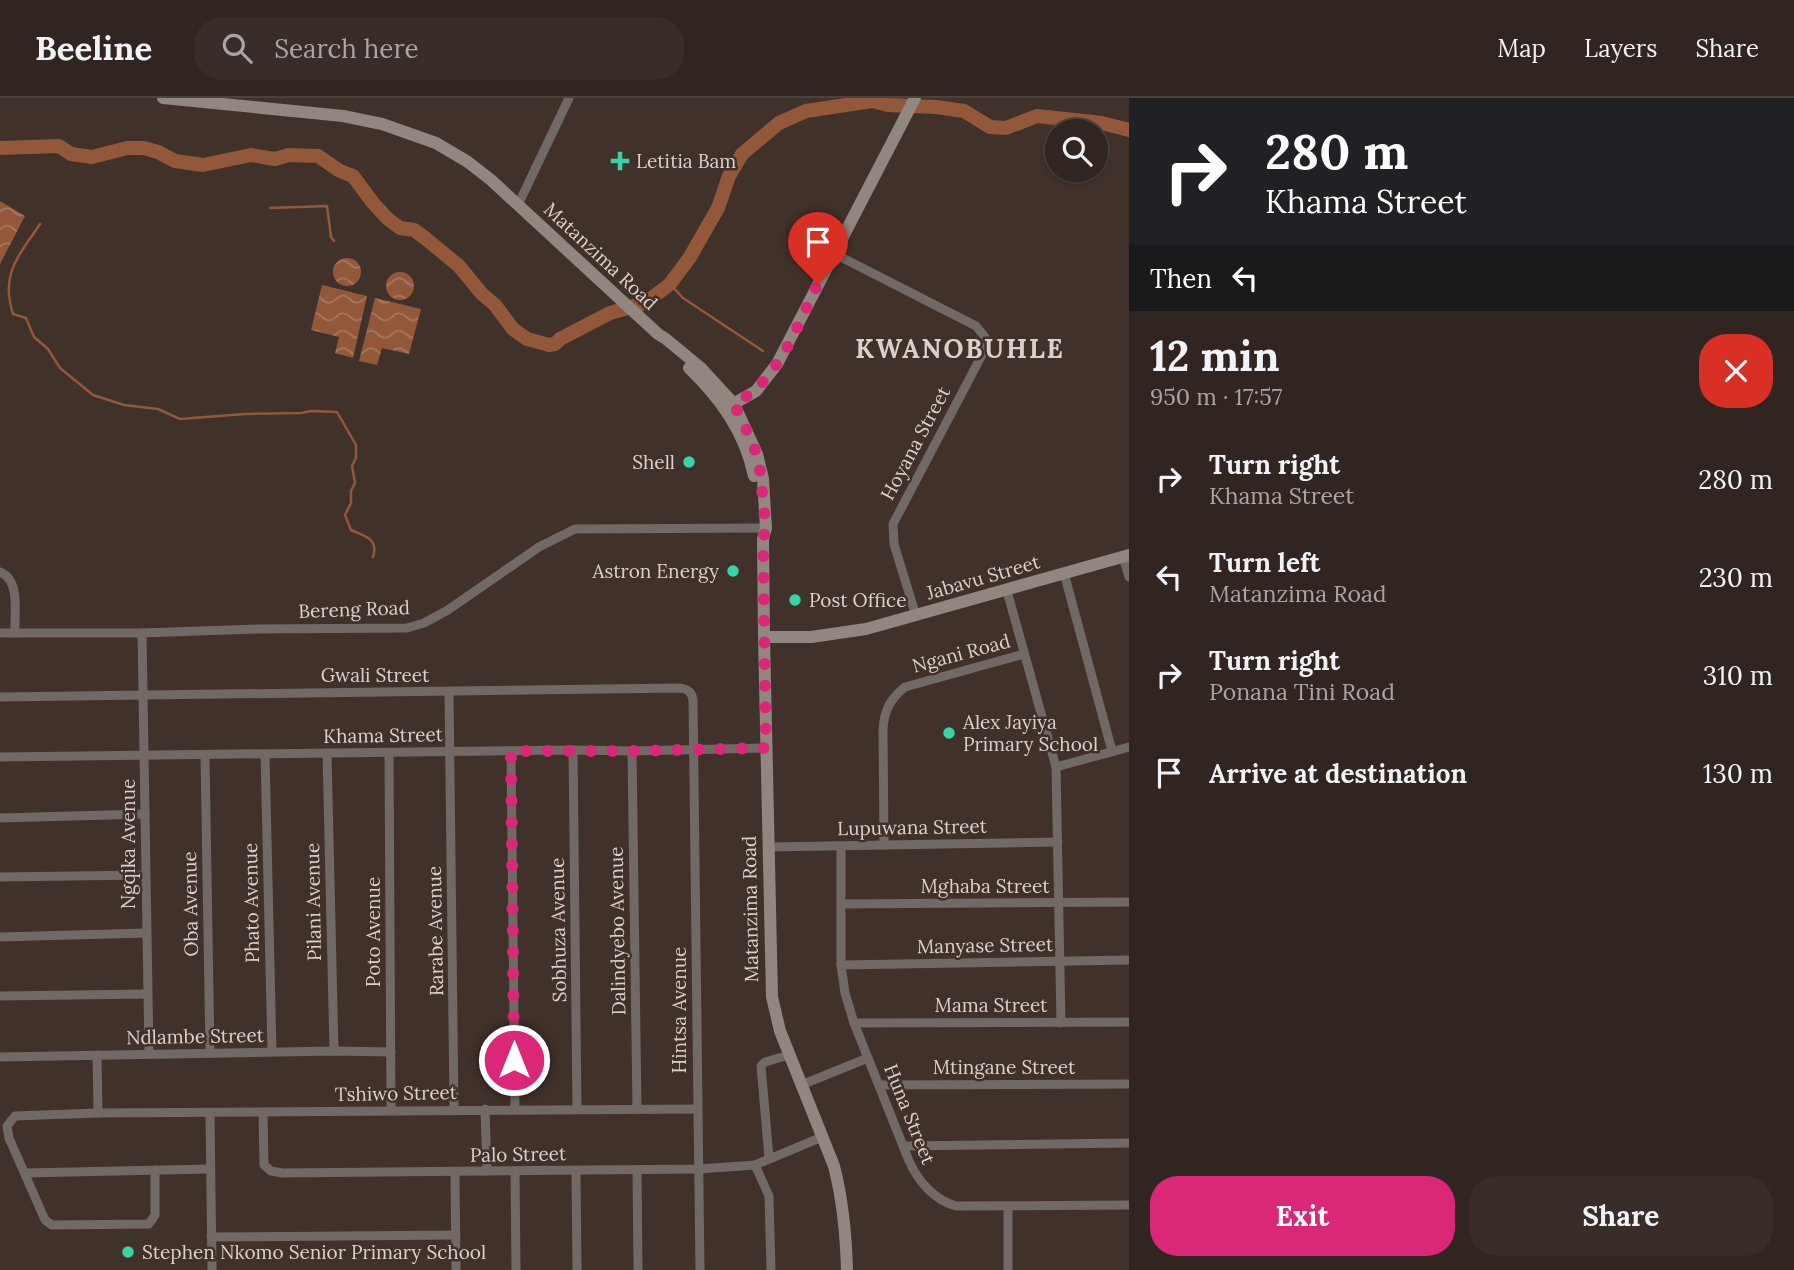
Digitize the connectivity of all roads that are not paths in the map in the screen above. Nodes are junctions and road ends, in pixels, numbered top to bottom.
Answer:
1 (163, 98) edge
2 (569, 98) edge
3 (915, 98) edge
4 (518, 205) junction
5 (833, 253) junction
6 (730, 406) junction
7 (763, 531) junction
8 (1126, 556) edge
9 (0, 572) edge
10 (1064, 573) junction
11 (1129, 577) edge
12 (1007, 591) junction
13 (916, 616) junction
14 (0, 633) edge
15 (15, 633) junction
16 (142, 633) junction
17 (764, 637) junction
18 (1024, 654) junction
19 (449, 692) junction
20 (144, 695) junction
21 (0, 697) edge
22 (1129, 747) edge
23 (766, 748) junction
24 (573, 750) junction
25 (694, 750) junction
26 (511, 751) junction
27 (632, 751) junction
28 (1112, 751) junction
29 (451, 752) junction
30 (327, 753) junction
31 (389, 753) junction
32 (265, 754) junction
33 (145, 755) junction
34 (205, 755) junction
35 (0, 757) edge
36 (1056, 766) junction
37 (145, 814) junction
38 (0, 818) edge
39 (1058, 842) junction
40 (884, 845) junction
41 (841, 846) junction
42 (768, 847) junction
43 (145, 875) junction
44 (0, 877) edge
45 (1129, 902) edge
46 (841, 904) junction
47 (1059, 904) junction
48 (146, 933) junction
49 (0, 937) edge
50 (1129, 960) edge
51 (1060, 962) junction
52 (841, 965) junction
53 (147, 994) junction
54 (0, 996) edge
55 (1129, 1022) edge
56 (854, 1023) junction
57 (1061, 1023) junction
58 (334, 1051) junction
59 (272, 1052) junction
60 (391, 1052) junction
61 (210, 1053) junction
62 (149, 1054) junction
63 (97, 1055) junction
64 (789, 1055) junction
65 (0, 1057) edge
66 (868, 1058) junction
67 (1129, 1084) edge
68 (801, 1085) junction
69 (880, 1085) junction
70 (485, 1109) junction
71 (515, 1109) junction
72 (697, 1109) junction
73 (391, 1110) junction
74 (454, 1110) junction
75 (577, 1110) junction
76 (637, 1110) junction
77 (263, 1112) junction
78 (98, 1113) junction
79 (210, 1113) junction
80 (822, 1137) junction
81 (1129, 1143) edge
82 (904, 1146) junction
83 (769, 1158) junction
84 (755, 1165) junction
85 (209, 1169) junction
86 (699, 1169) junction
87 (155, 1170) junction
88 (638, 1170) junction
89 (487, 1171) junction
90 (514, 1171) junction
91 (576, 1171) junction
92 (25, 1173) junction
93 (455, 1173) junction
94 (1129, 1205) edge
95 (1008, 1207) junction
96 (456, 1235) junction
97 (211, 1237) junction
98 (212, 1270) edge
99 (456, 1270) edge
100 (516, 1270) edge
101 (577, 1270) edge
102 (638, 1270) edge
103 (700, 1270) edge
104 (771, 1270) edge
105 (847, 1270) edge
106 (1008, 1270) edge

1 - 4 street, Matanzima Road
2 - 4 street
3 - 5 street
4 - 6 street, Matanzima Road
5 - 6 street
5 - 13 street, Hoyana Street
6 - 7 street, Matanzima Road
7 - 16 street, Bereng Road
7 - 17 street, Matanzima Road
8 - 10 street, Jabavu Street
8 - 11 street
9 - 15 street
10 - 12 street, Jabavu Street
10 - 28 street
12 - 13 street, Jabavu Street
12 - 18 street
13 - 17 street, Jabavu Street
14 - 15 street, Bereng Road
15 - 16 street, Bereng Road
16 - 20 street, Ngqika Avenue
17 - 23 street, Matanzima Road
18 - 36 street
18 - 40 street, Ngani Road
19 - 20 street, Gwali Street
19 - 25 street, Gwali Street
19 - 29 street, Rarabe Avenue
20 - 21 street, Gwali Street
20 - 33 street, Ngqika Avenue
22 - 28 street
23 - 25 street, Khama Street
23 - 42 street, Matanzima Road
24 - 26 street, Khama Street
24 - 27 street, Khama Street
24 - 75 street, Sobhuza Avenue
25 - 27 street, Khama Street
25 - 72 street, Hintsa Avenue
26 - 29 street, Khama Street
26 - 71 street
27 - 76 street, Dalindyebo Avenue
28 - 36 street
29 - 31 street, Khama Street
29 - 74 street, Rarabe Avenue
30 - 31 street, Khama Street
30 - 32 street, Khama Street
30 - 58 street, Pilani Avenue
31 - 60 street, Poto Avenue
32 - 34 street, Khama Street
32 - 59 street, Phato Avenue
33 - 34 street, Khama Street
33 - 35 street, Khama Street
33 - 37 street, Ngqika Avenue
34 - 61 street, Oba Avenue
36 - 39 street
37 - 38 street
37 - 43 street, Ngqika Avenue
39 - 40 street, Lupuwana Street
39 - 47 street
40 - 41 street, Lupuwana Street
41 - 42 street, Lupuwana Street
41 - 46 street, Huna Street
42 - 64 street, Matanzima Road
43 - 44 street
43 - 48 street, Ngqika Avenue
45 - 47 street, Mghaba Street
46 - 47 street, Mghaba Street
46 - 52 street, Huna Street
47 - 51 street
48 - 49 street
48 - 53 street, Ngqika Avenue
50 - 51 street, Manyase Street
51 - 52 street, Manyase Street
51 - 57 street
52 - 56 street, Huna Street
53 - 54 street
53 - 62 street, Ngqika Avenue
55 - 57 street, Mama Street
56 - 57 street, Mama Street
56 - 66 street, Huna Street
58 - 59 street, Ndlambe Street
58 - 60 street, Ndlambe Street
59 - 61 street, Ndlambe Street
60 - 73 street, Poto Avenue
61 - 62 street, Ndlambe Street
62 - 63 street, Ndlambe Street
63 - 65 street, Ndlambe Street
63 - 78 street
64 - 68 street, Matanzima Road
64 - 83 street
66 - 68 street
66 - 69 street, Huna Street
67 - 69 street, Mtingane Street
68 - 80 street, Matanzima Road
69 - 82 street, Huna Street
70 - 71 street, Tshiwo Street
70 - 74 street, Tshiwo Street
70 - 89 street
71 - 75 street, Tshiwo Street
72 - 76 street, Tshiwo Street
72 - 86 street, Hintsa Avenue
73 - 74 street, Tshiwo Street
73 - 77 street, Tshiwo Street
75 - 76 street, Tshiwo Street
77 - 79 street, Tshiwo Street
77 - 93 street, Palo Street
78 - 79 street, Tshiwo Street
78 - 92 street, Tshiwo Street
79 - 85 street
80 - 83 street, Palo Street
80 - 105 street, Matanzima Road
81 - 82 street
82 - 95 street, Huna Street
83 - 84 street, Palo Street
84 - 86 street, Palo Street
84 - 104 street
85 - 87 street
85 - 97 street
86 - 88 street, Palo Street
86 - 103 street, Hintsa Avenue
87 - 92 street
87 - 92 street
88 - 91 street, Palo Street
88 - 102 street
89 - 90 street, Palo Street
89 - 93 street, Palo Street
90 - 91 street, Palo Street
90 - 100 street
91 - 101 street
93 - 96 street
94 - 95 street, Huna Street
95 - 106 street
96 - 97 street
96 - 99 street
97 - 98 street

